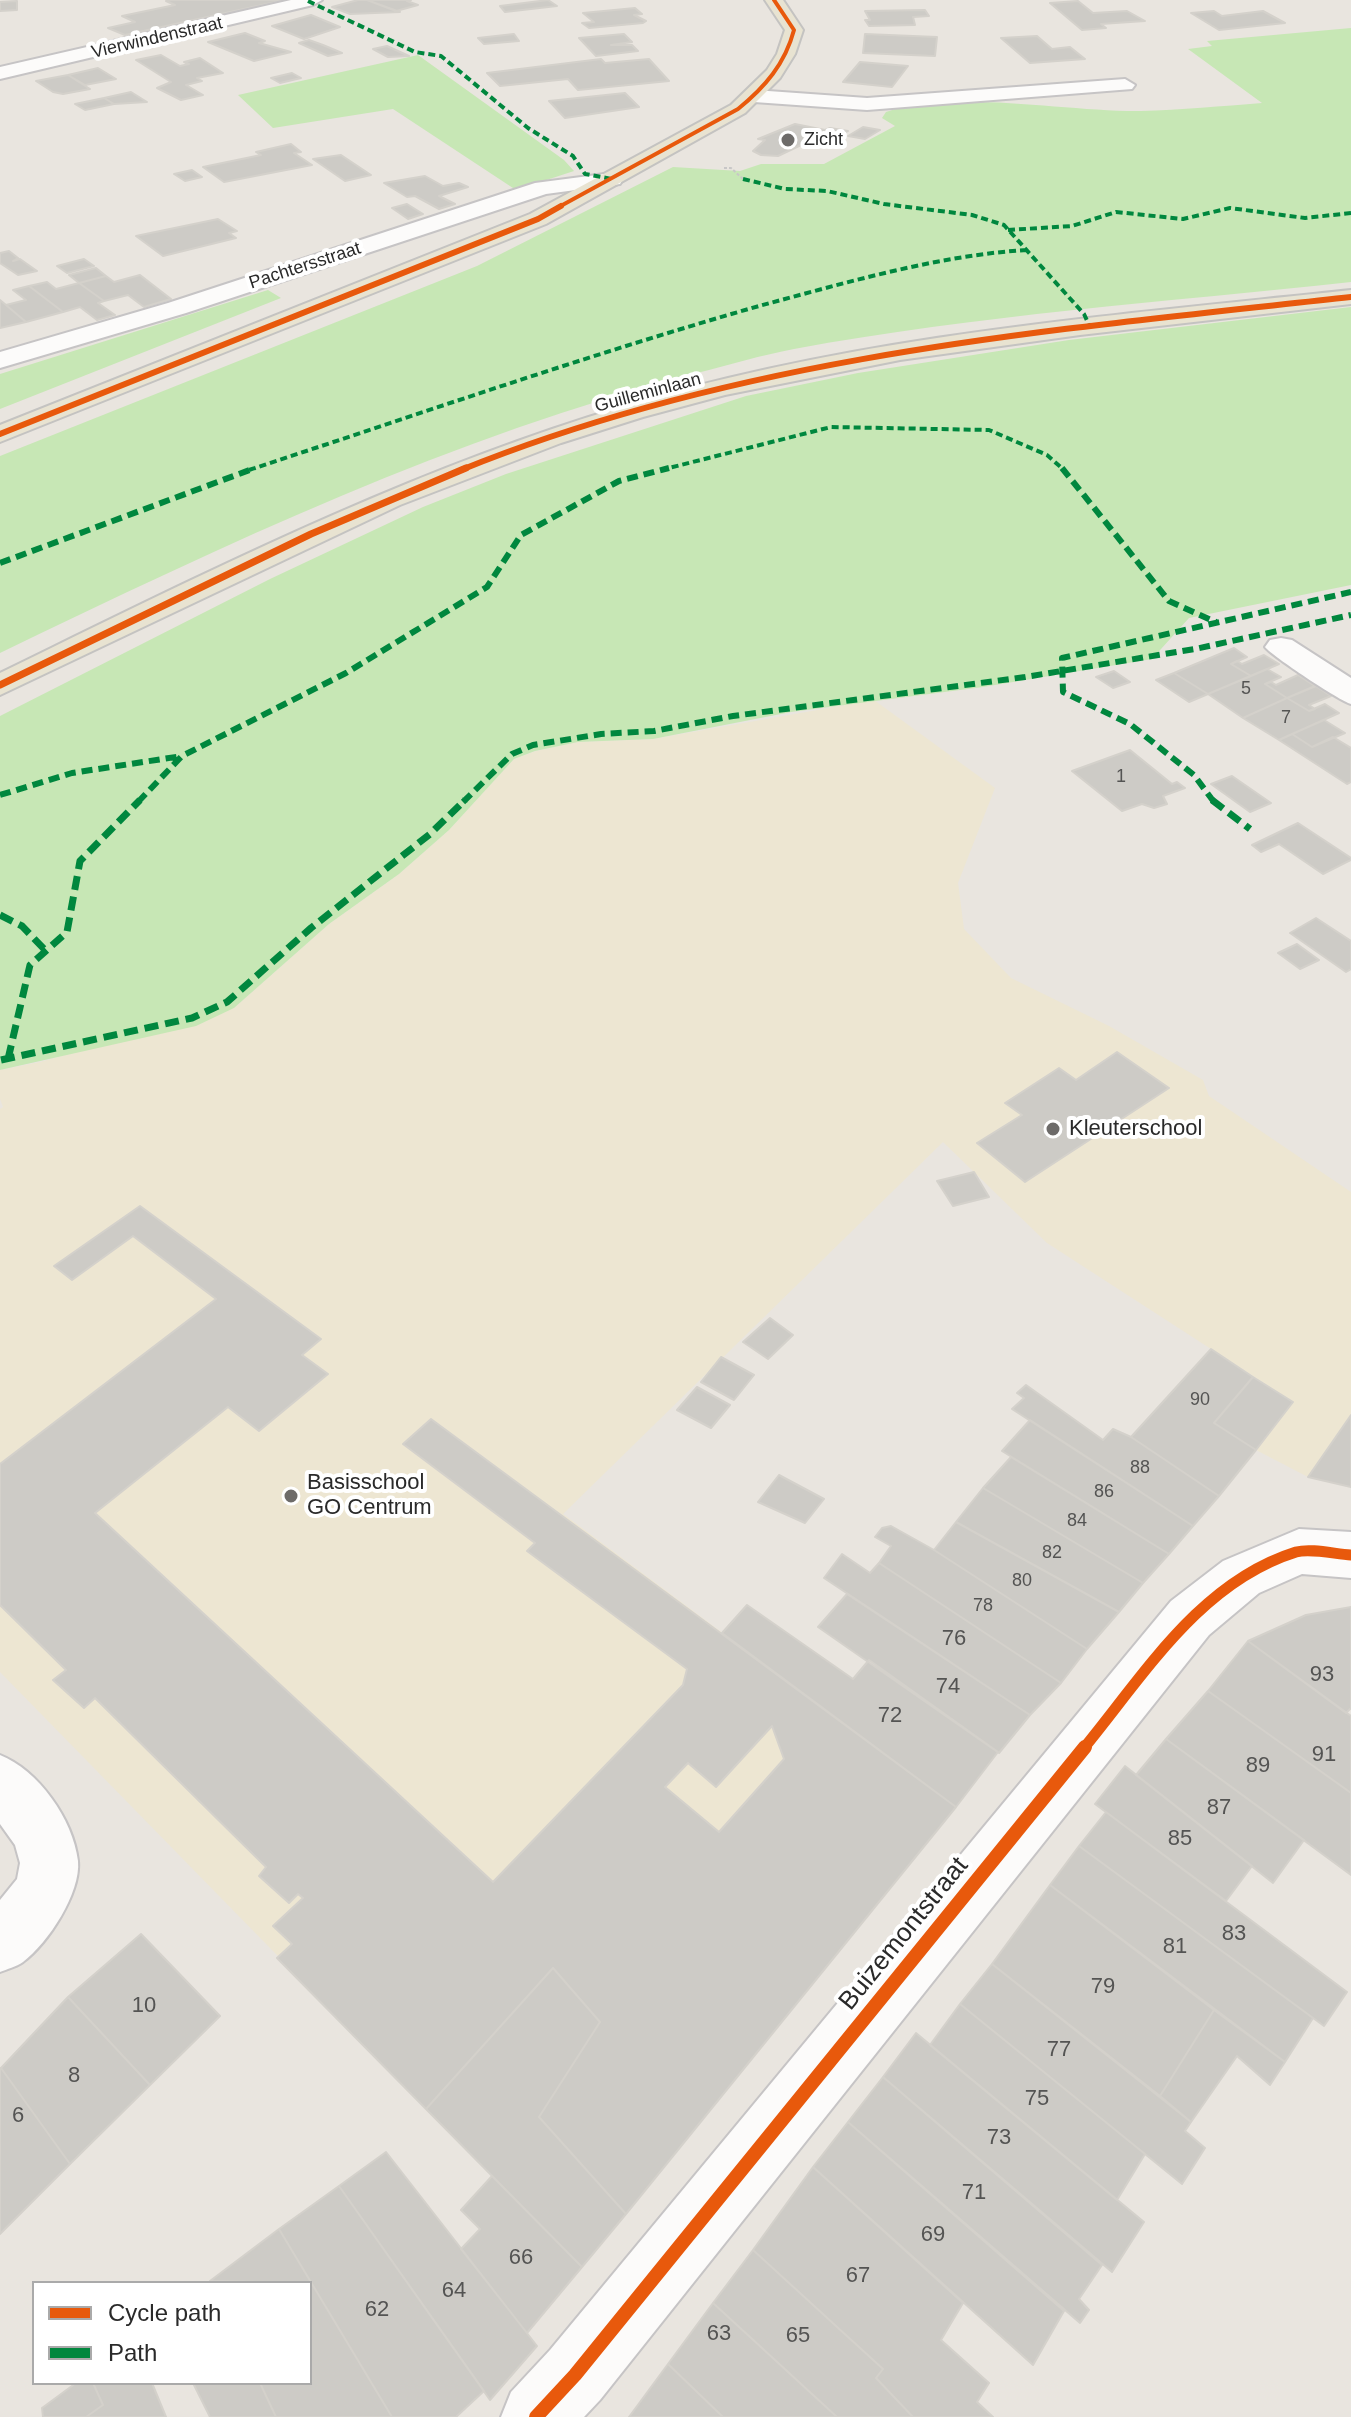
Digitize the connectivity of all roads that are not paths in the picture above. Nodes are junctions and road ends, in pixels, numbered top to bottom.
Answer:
1 (313, 0) edge
2 (774, 0) edge
3 (0, 73) edge
4 (1125, 85) dead end
5 (754, 96) junction
6 (612, 179) junction
7 (1351, 297) edge
8 (0, 360) edge
9 (0, 434) edge
10 (1281, 647) dead end
11 (0, 685) edge
12 (1351, 694) edge
13 (1351, 1555) edge
14 (0, 1782) edge
15 (0, 1942) edge
16 (536, 2417) edge

1 - 3 street, Vierwindenstraat
2 - 5 main road
4 - 5 street
5 - 6 main road
6 - 8 street, Pachtersstraat
6 - 9 main road
7 - 11 main road, Guilleminlaan
10 - 12 street
13 - 16 street, Buizemontstraat
14 - 15 street

